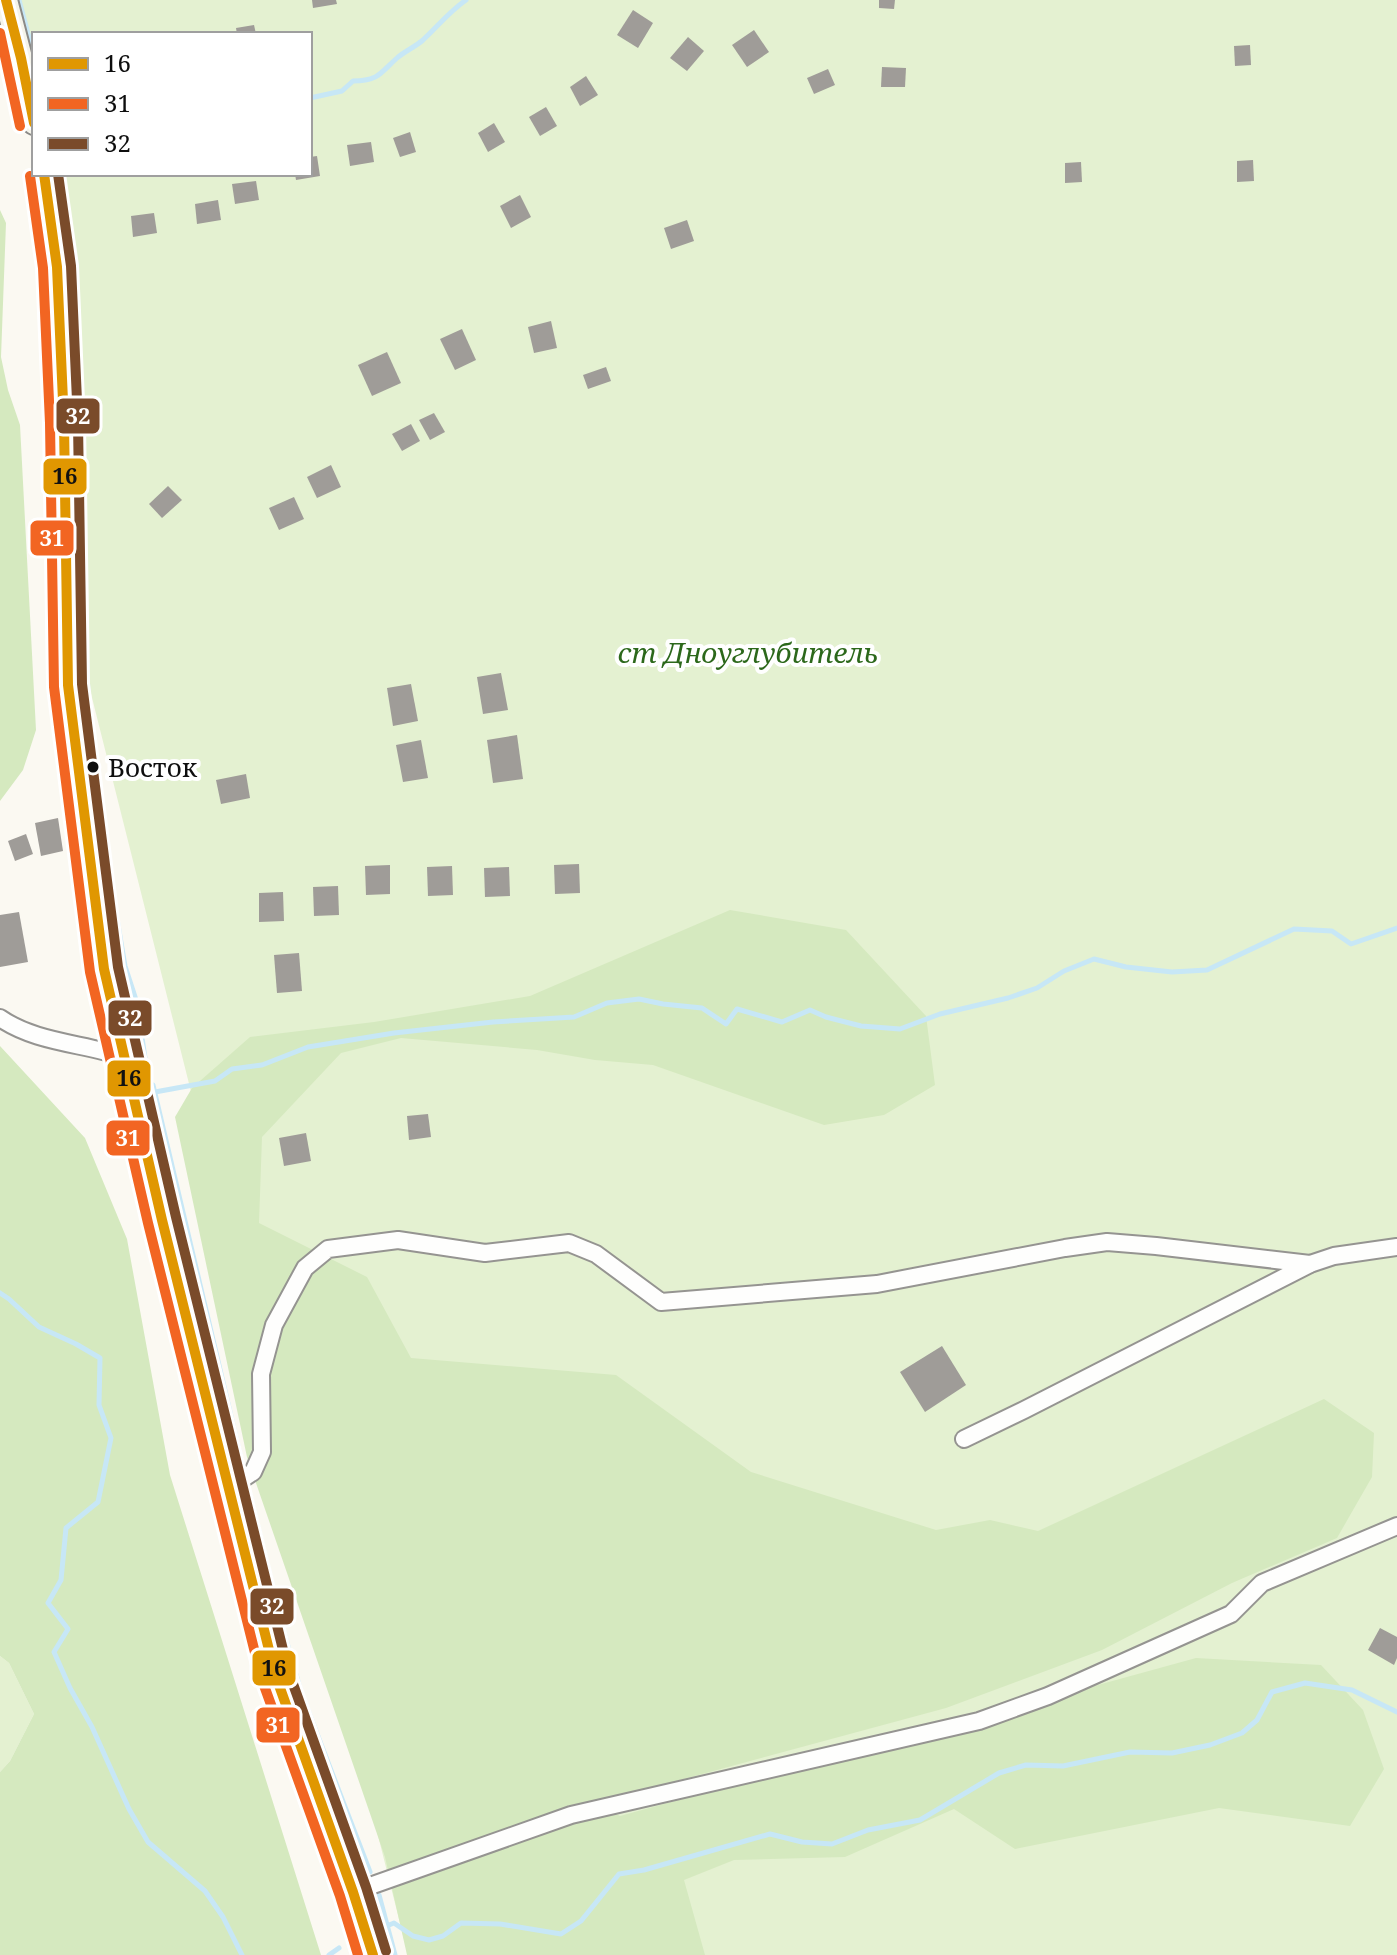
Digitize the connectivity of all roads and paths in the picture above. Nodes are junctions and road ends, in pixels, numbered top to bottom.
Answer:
1 (6, 0) edge
2 (32, 113) edge
3 (44, 176) edge
4 (0, 1018) edge
5 (124, 1057) junction
6 (1397, 1247) edge
7 (1310, 1264) junction
8 (964, 1439) dead end
9 (229, 1488) junction
10 (1397, 1526) edge
11 (353, 1892) junction
12 (373, 1955) edge

1 - 2 street
3 - 5 street
4 - 5 street
5 - 9 street
6 - 7 street
7 - 8 street
7 - 9 street
9 - 11 street
10 - 11 street
11 - 12 street

